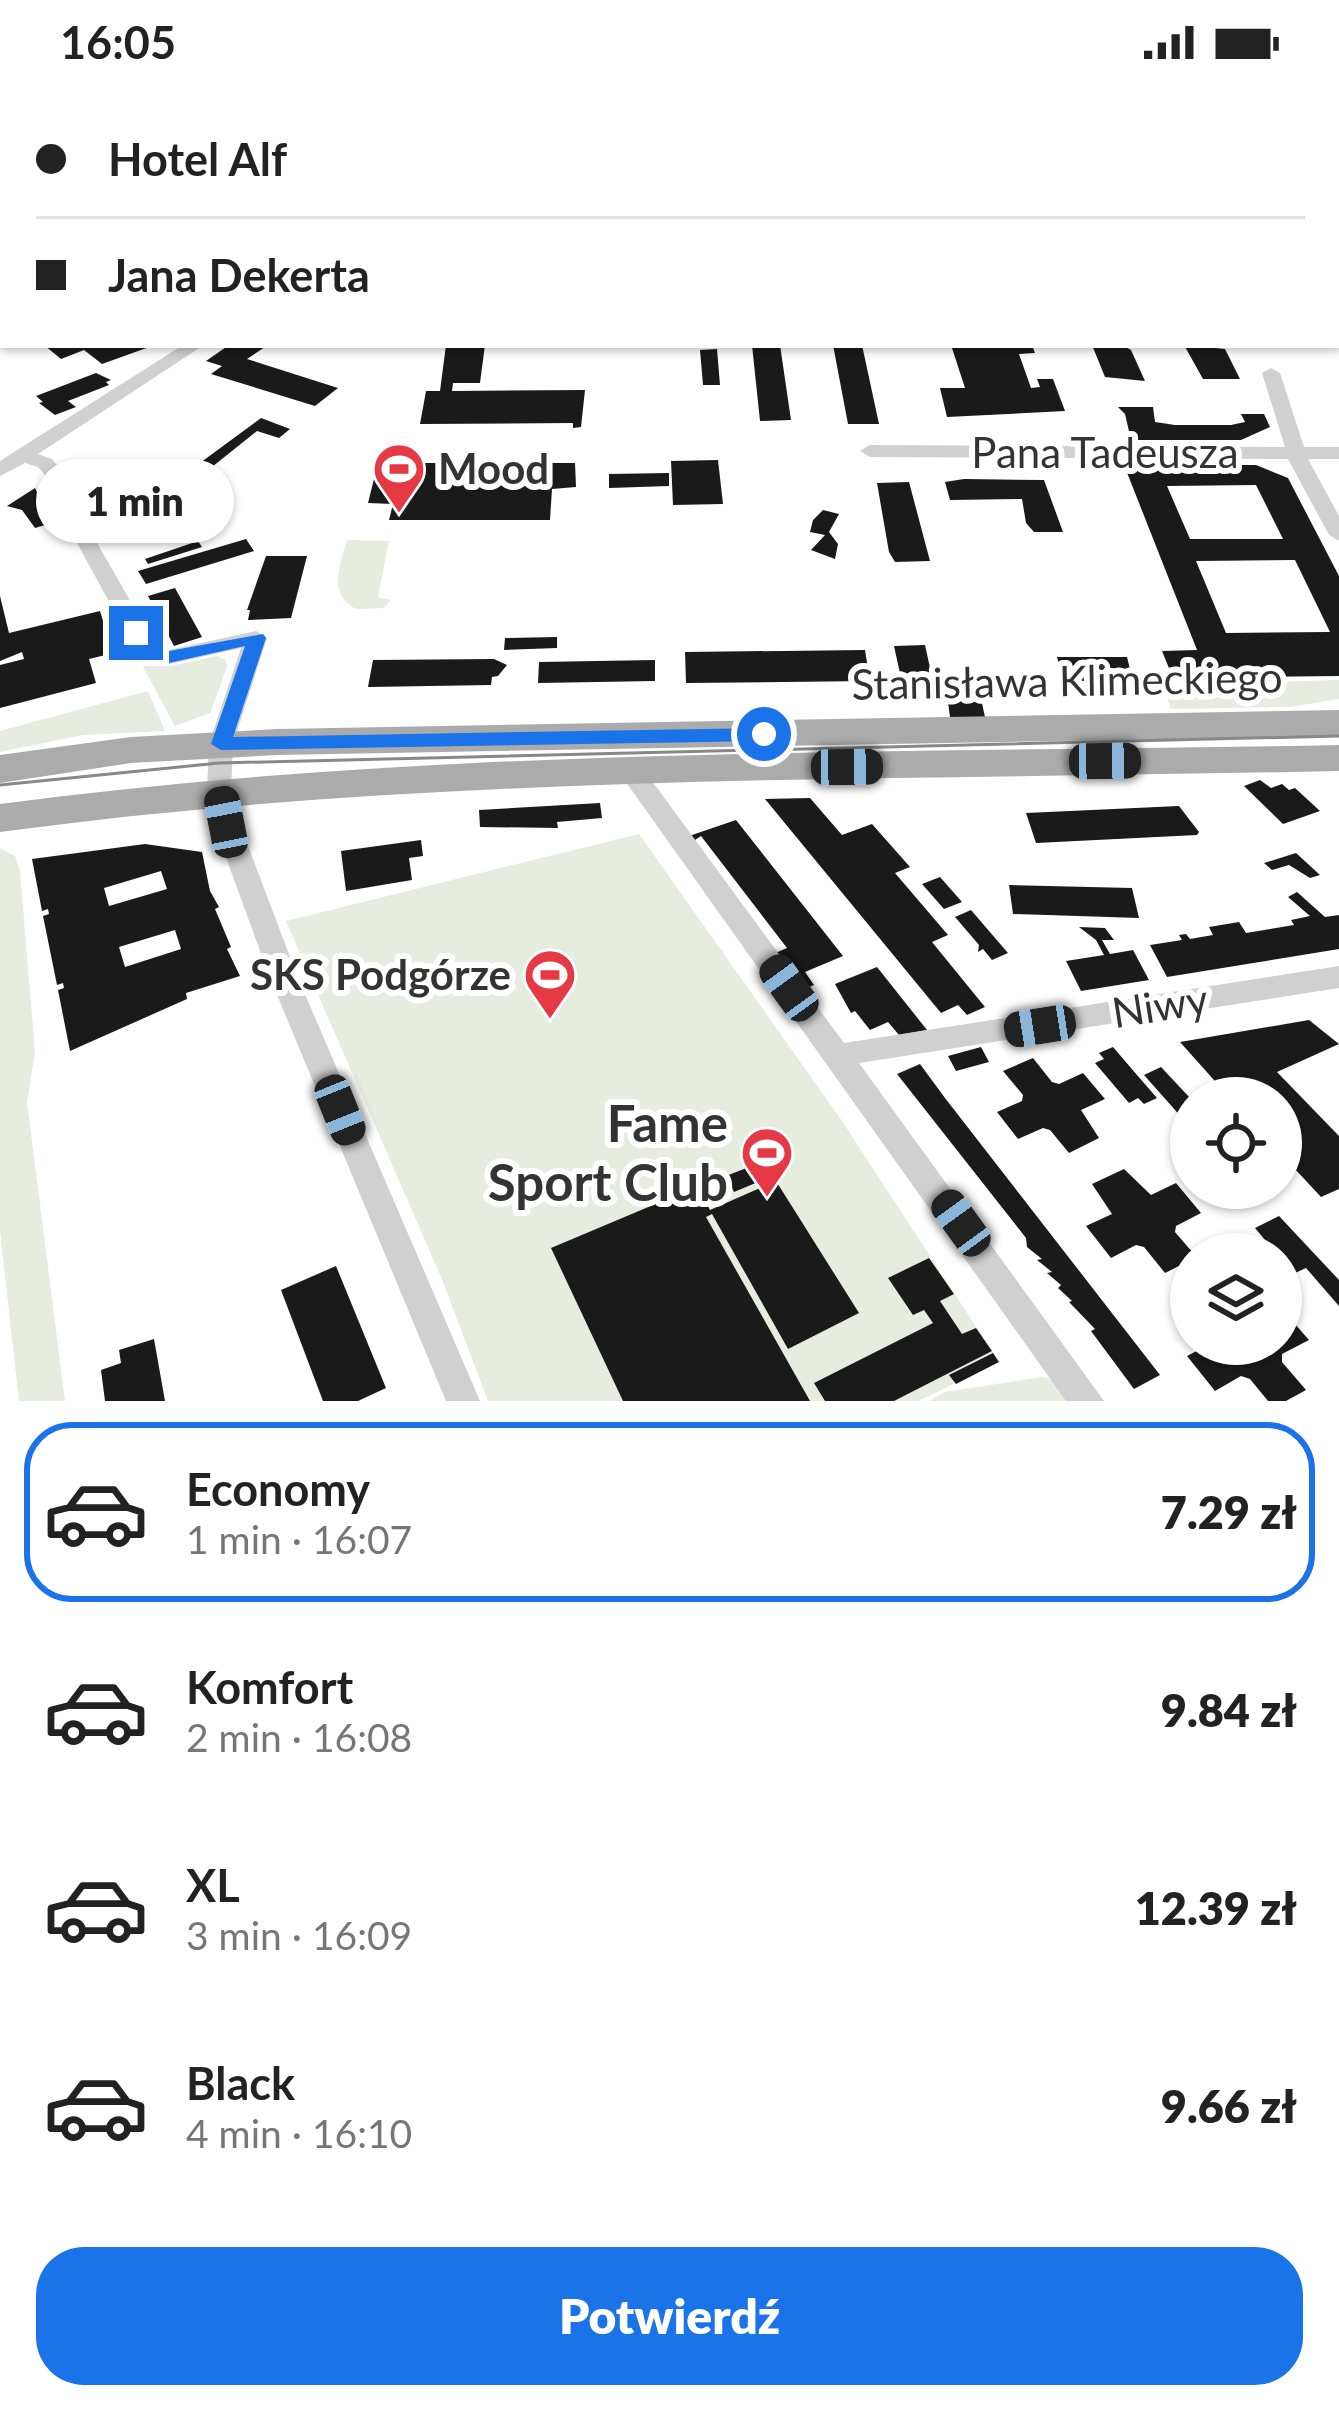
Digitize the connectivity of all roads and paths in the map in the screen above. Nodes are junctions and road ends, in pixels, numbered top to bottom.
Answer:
1 (190, 348) edge
2 (1271, 373) dead end
3 (870, 451) dead end
4 (1296, 453) junction
5 (1339, 453) edge
6 (26, 456) junction
7 (0, 470) edge
8 (1339, 535) edge
9 (1339, 724) edge
10 (221, 744) junction
11 (1329, 761) edge
12 (0, 769) edge
13 (632, 772) junction
14 (219, 791) junction
15 (0, 818) edge
16 (1339, 977) edge
17 (839, 1055) junction
18 (463, 1401) edge
19 (1087, 1401) edge

1 - 6 street
2 - 4 street
3 - 4 street, Pana Tadeusza
4 - 5 street, Pana Tadeusza
4 - 8 street
6 - 7 street
6 - 10 street
9 - 10 main road, Stanisława Klimeckiego
10 - 12 main road, Stanisława Klimeckiego
10 - 14 street
11 - 13 main road, Stanisława Klimeckiego
13 - 14 main road, Stanisława Klimeckiego
13 - 17 street
14 - 15 main road, Stanisława Klimeckiego
14 - 18 street
16 - 17 street, Niwy
17 - 19 street

